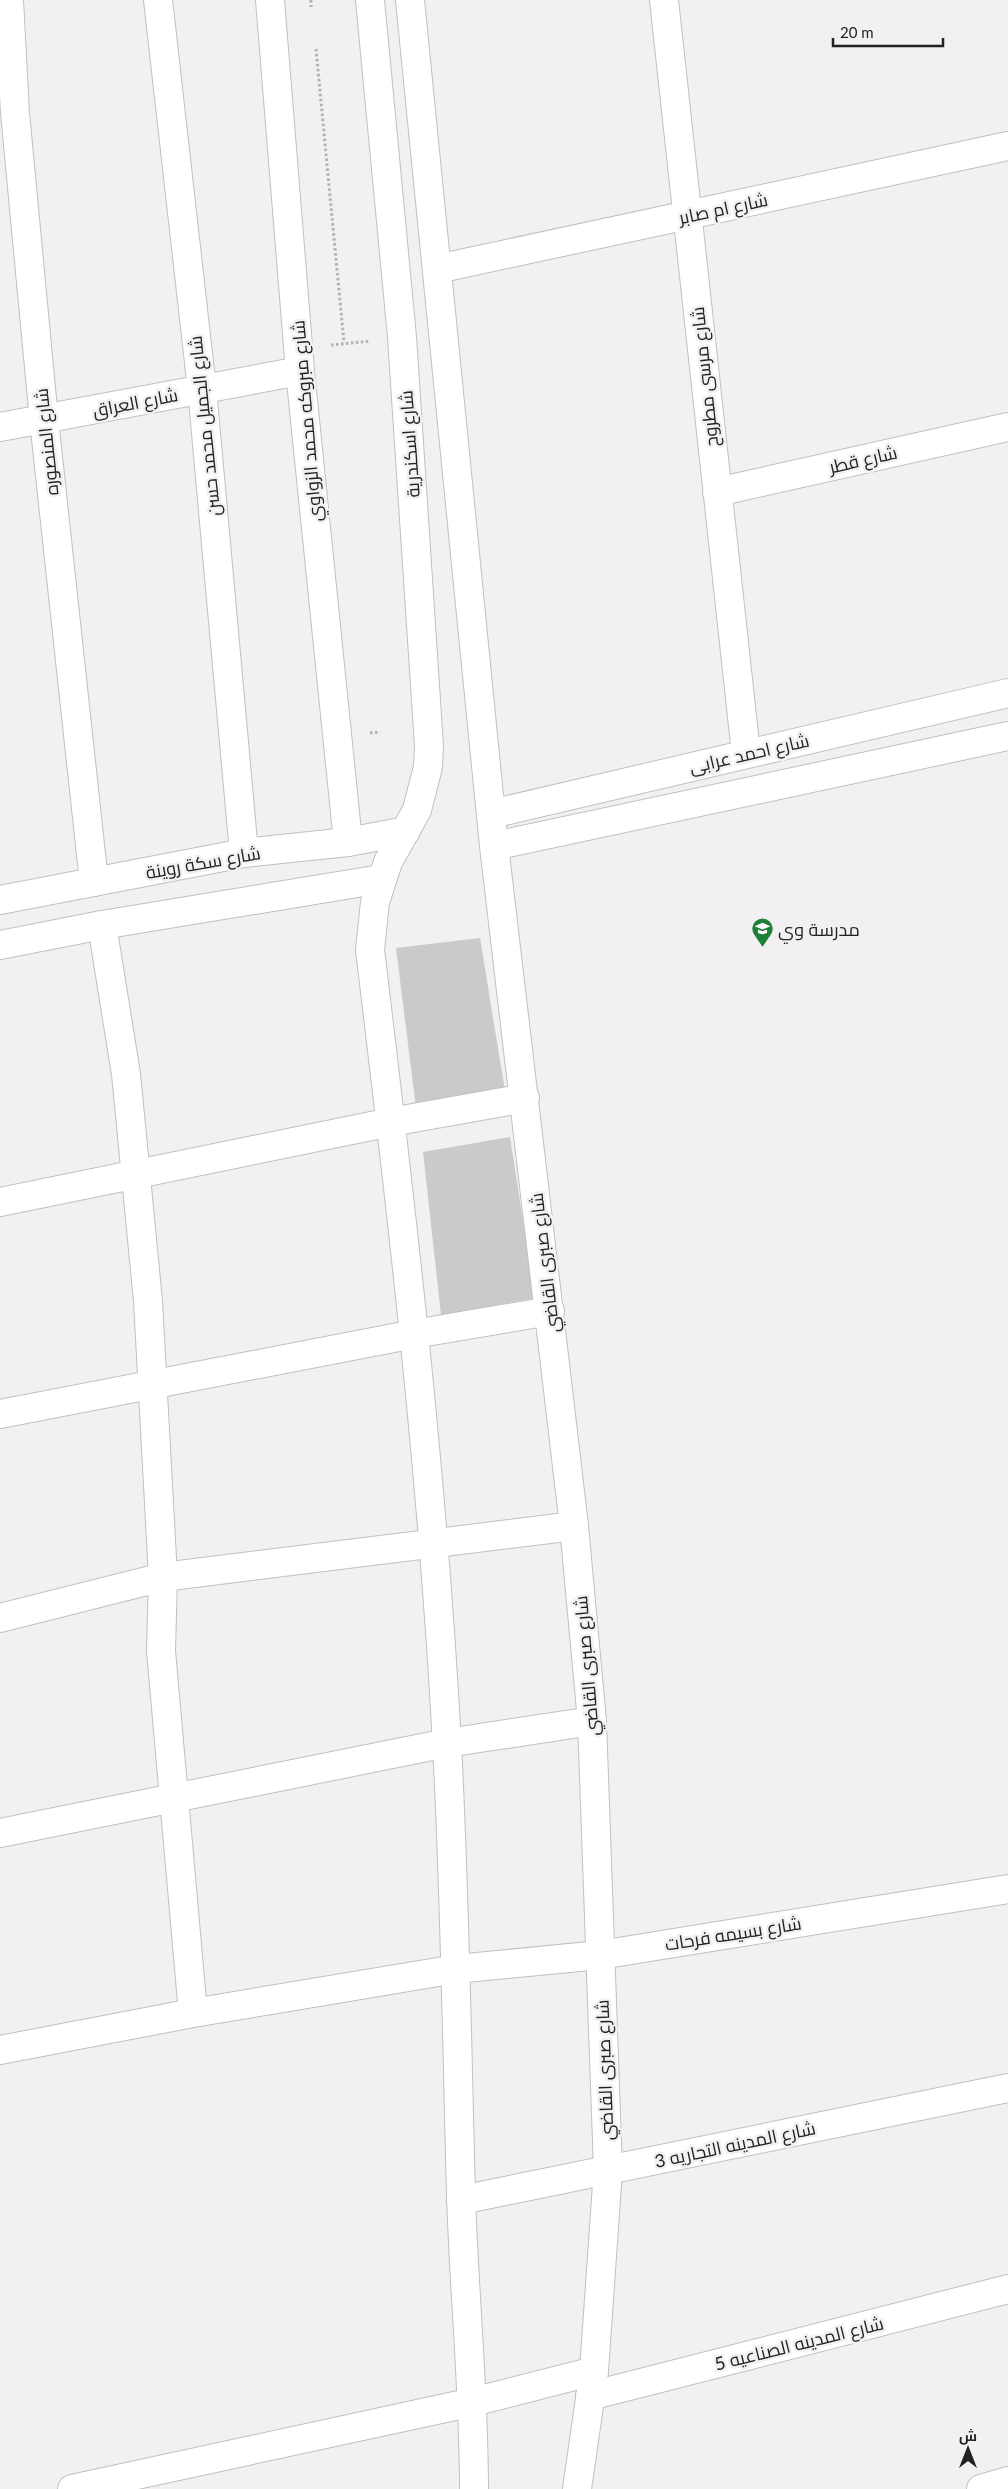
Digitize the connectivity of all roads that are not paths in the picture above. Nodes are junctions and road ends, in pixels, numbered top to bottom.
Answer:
1 (9, 0) edge
2 (158, 0) edge
3 (270, 0) edge
4 (370, 0) edge
5 (410, 0) edge
6 (664, 0) edge
7 (1008, 146) edge
8 (686, 216) junction
9 (437, 268) junction
10 (299, 359) junction
11 (202, 390) junction
12 (44, 420) junction
13 (1008, 426) edge
14 (0, 427) edge
15 (718, 492) junction
16 (1008, 694) edge
17 (1008, 736) edge
18 (812, 738) junction
19 (746, 753) junction
20 (822, 776) junction
21 (491, 814) junction
22 (406, 831) junction
23 (348, 842) junction
24 (494, 846) junction
25 (244, 853) junction
26 (381, 879) junction
27 (94, 882) junction
28 (0, 900) edge
29 (102, 925) junction
30 (0, 945) edge
31 (525, 1098) junction
32 (391, 1122) junction
33 (136, 1173) junction
34 (0, 1202) edge
35 (550, 1311) junction
36 (414, 1334) junction
37 (152, 1385) junction
38 (0, 1414) edge
39 (574, 1526) junction
40 (433, 1545) junction
41 (163, 1577) junction
42 (0, 1618) edge
43 (592, 1721) junction
44 (447, 1743) junction
45 (173, 1798) junction
46 (0, 1833) edge
47 (1008, 1889) edge
48 (600, 1955) junction
49 (456, 1969) junction
50 (193, 2013) junction
51 (0, 2050) edge
52 (1008, 2088) edge
53 (608, 2170) junction
54 (461, 2200) junction
55 (1008, 2289) edge
56 (592, 2384) junction
57 (473, 2402) junction
58 (1008, 2481) edge
59 (72, 2489) edge
60 (474, 2489) edge
61 (577, 2489) edge
62 (981, 2489) edge

1 - 12 street, شارع المنصوره
2 - 11 street, شارع الجميل محمد حسن
3 - 10 street, شارع مبروكه محمد الزواوي
4 - 22 street, شارع اسكندرية
5 - 9 street
6 - 8 street, شارع مرسى مطروح
7 - 8 street, شارع ام صابر
8 - 9 street, شارع ام صابر
8 - 15 street, شارع مرسى مطروح
9 - 21 street
10 - 11 street, شارع العراق
10 - 23 street, شارع مبروكه محمد الزواوي
11 - 12 street, شارع العراق
11 - 25 street, شارع الجميل محمد حسن
12 - 14 street, شارع العراق
12 - 27 street, شارع المنصوره
13 - 15 street, شارع قطر
15 - 19 street, شارع مرسى مطروح
16 - 18 street, شارع احمد عرابى
17 - 20 street, شارع احمد عرابى
18 - 19 street, شارع احمد عرابى
18 - 20 street
19 - 21 street, شارع احمد عرابى
20 - 24 street, شارع احمد عرابى
21 - 24 street
22 - 23 street, شارع سكة روينة
22 - 26 street, شارع اسكندرية
23 - 25 street, شارع سكة روينة
24 - 31 street, شارع صبرى القاضي
25 - 27 street, شارع سكة روينة
26 - 29 street
26 - 32 street
27 - 28 street, شارع سكة روينة
29 - 30 street
29 - 33 street
31 - 32 street
31 - 35 street, شارع صبرى القاضي
32 - 33 street
32 - 36 street
33 - 34 street
33 - 37 street
35 - 36 street
35 - 39 street, شارع صبرى القاضي
36 - 37 street
36 - 40 street
37 - 38 street
37 - 41 street
39 - 40 street
39 - 43 street, شارع صبرى القاضي
40 - 41 street
40 - 44 street
41 - 42 street
41 - 45 street
43 - 44 street
43 - 48 street, شارع صبرى القاضي
44 - 45 street
44 - 49 street
45 - 46 street
45 - 50 street
47 - 48 street, شارع بسيمه فرحات
48 - 49 street, شارع بسيمه فرحات
48 - 53 street, شارع صبرى القاضي
49 - 50 street, شارع بسيمه فرحات
49 - 54 street
50 - 51 street, شارع بسيمه فرحات
52 - 53 street, شارع المدينه التجاريه 3
53 - 54 street, شارع المدينه التجاريه 3
53 - 56 street, شارع صبرى القاضي
54 - 57 street
55 - 56 street, شارع المدينه الصناعيه 5
56 - 57 street, شارع المدينه الصناعيه 5
56 - 61 street, شارع صبرى القاضي
57 - 59 street, شارع المدينه الصناعيه 5
57 - 60 street
58 - 62 street

